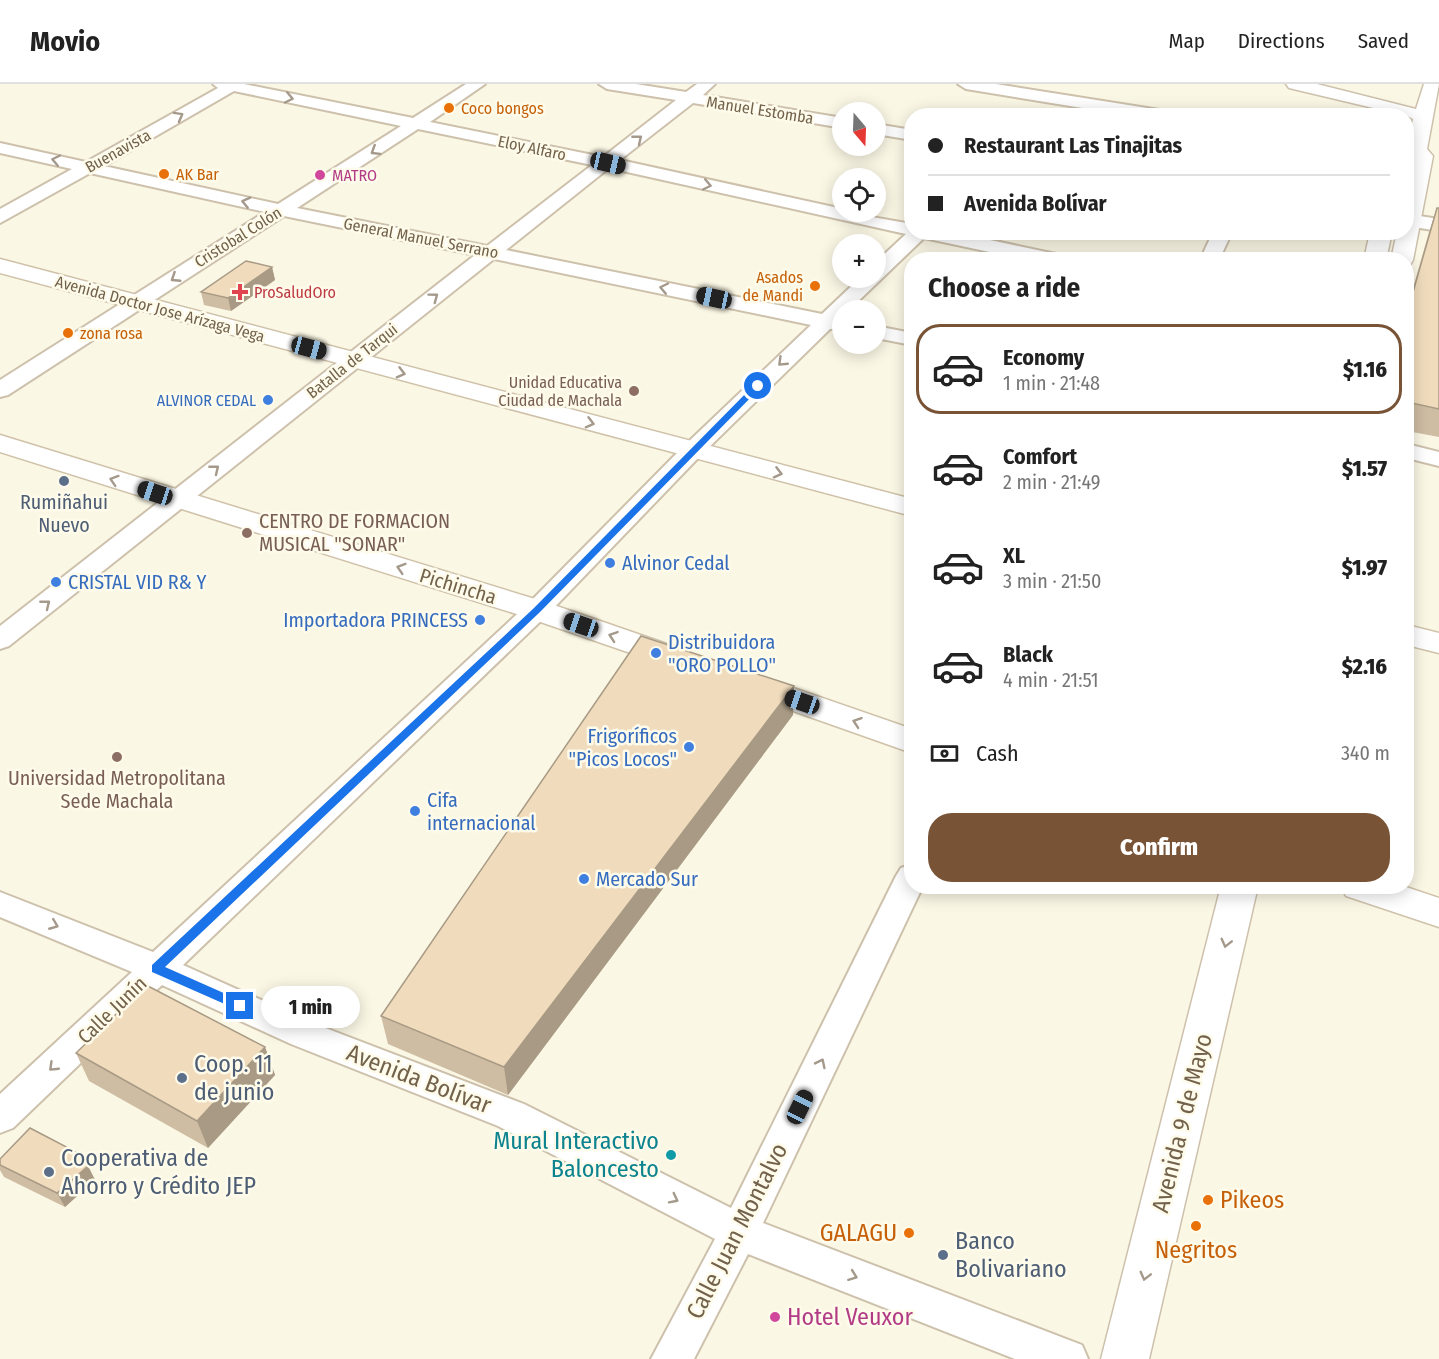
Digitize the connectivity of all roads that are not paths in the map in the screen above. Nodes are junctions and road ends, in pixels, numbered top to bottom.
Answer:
1 (477, 84) edge
2 (607, 84) edge
3 (707, 84) edge
4 (966, 84) edge
5 (1074, 84) edge
6 (1295, 84) edge
7 (1434, 84) edge
8 (230, 85) edge
9 (689, 98) junction
10 (1059, 98) junction
11 (1050, 108) edge
12 (1118, 108) edge
13 (1391, 108) edge
14 (1414, 114) edge
15 (1423, 116) junction
16 (832, 121) edge
17 (417, 124) junction
18 (886, 131) edge
19 (904, 134) edge
20 (1414, 147) edge
21 (0, 148) edge
22 (608, 163) junction
23 (90, 167) junction
24 (281, 210) junction
25 (0, 217) edge
26 (1414, 221) edge
27 (1439, 225) edge
28 (904, 228) edge
29 (911, 240) edge
30 (962, 240) edge
31 (495, 252) junction
32 (1018, 252) edge
33 (886, 263) edge
34 (0, 266) edge
35 (863, 288) edge
36 (852, 300) edge
37 (135, 303) junction
38 (832, 323) edge
39 (832, 324) edge
40 (886, 334) edge
41 (904, 337) edge
42 (352, 360) junction
43 (0, 390) edge
44 (1414, 441) edge
45 (0, 443) edge
46 (1439, 446) edge
47 (692, 451) junction
48 (1414, 453) edge
49 (1439, 459) edge
50 (177, 500) junction
51 (904, 506) edge
52 (537, 610) junction
53 (1414, 637) edge
54 (0, 640) edge
55 (1439, 643) edge
56 (904, 738) edge
57 (904, 892) edge
58 (1238, 894) edge
59 (1383, 894) edge
60 (0, 903) edge
61 (1439, 913) edge
62 (156, 968) junction
63 (0, 1117) edge
64 (739, 1232) junction
65 (672, 1359) edge
66 (1066, 1359) edge
67 (1125, 1359) edge

1 - 17 street, Cristobal Colón
2 - 9 street, Manuel Estomba
3 - 9 street, Batalla de Tarqui
4 - 10 street
5 - 10 street
6 - 13 main road
7 - 15 main road
8 -> 17 street, Eloy Alfaro
23 -> 8 street, Buenavista
9 - 16 street, Manuel Estomba
22 -> 9 street, Batalla de Tarqui
10 - 11 street
10 - 12 street
14 - 15 main road
15 - 20 main road
17 - 22 street, Eloy Alfaro
17 -> 24 street, Cristobal Colón
18 - 19 street
23 -> 21 street, General Manuel Serrano
22 -> 28 street, Eloy Alfaro
22 - 31 street, Batalla de Tarqui
24 -> 23 street, General Manuel Serrano
23 - 25 street, Buenavista
24 - 31 street, General Manuel Serrano
24 -> 37 street, Cristobal Colón
26 - 27 street
29 - 33 street
30 - 32 street
38 -> 31 street, General Manuel Serrano
42 -> 31 street, Batalla de Tarqui
34 - 37 main road, Avenida Doctor Jose Arízaga Vega
35 - 36 street, Calle Junín
37 - 42 main road, Avenida Doctor Jose Arízaga Vega
37 - 43 street, Cristobal Colón
39 -> 47 street, Calle Junín
40 - 41 street
42 -> 47 main road, Avenida Doctor Jose Arízaga Vega
50 -> 42 street, Batalla de Tarqui
44 - 46 street
50 -> 45 main road, Pichincha
47 -> 51 main road, Avenida Doctor Jose Arízaga Vega
47 - 52 street, Calle Junín
48 - 49 street
52 -> 50 main road, Pichincha
54 -> 50 street, Batalla de Tarqui
56 -> 52 main road, Pichincha
52 - 62 street, Calle Junín
53 - 55 main road
64 -> 57 street, Calle Juan Montalvo
58 -> 67 main road, Avenida 9 de Mayo
59 - 61 main road
60 -> 62 street, Avenida Bolívar
62 -> 63 street, Calle Junín
62 -> 64 street, Avenida Bolívar
64 - 65 street, Calle Juan Montalvo
64 -> 66 street, Avenida Bolívar

